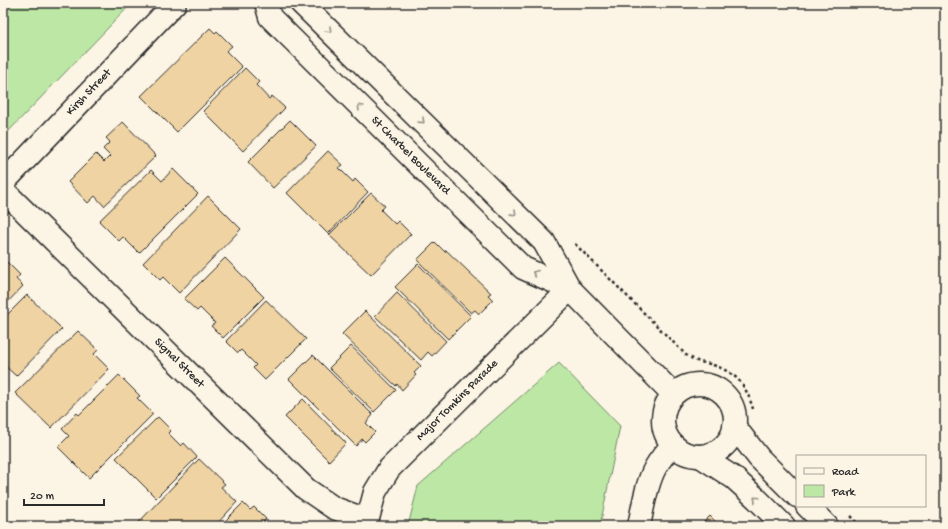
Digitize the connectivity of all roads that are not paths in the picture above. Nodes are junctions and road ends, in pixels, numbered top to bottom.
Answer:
1 (175, 3) edge
2 (266, 3) edge
3 (301, 3) edge
4 (3, 183) edge
5 (3, 190) edge
6 (570, 289) junction
7 (673, 394) junction
8 (734, 426) junction
9 (672, 444) junction
10 (700, 456) junction
11 (796, 495) edge
12 (808, 507) edge
13 (367, 523) edge
14 (638, 526) edge
15 (784, 526) edge
16 (827, 526) edge

1 - 4 street, Kirsh Street
6 -> 2 street, St Charbel Boulevard
3 -> 6 street, St Charbel Boulevard
5 - 13 street, Signal Street
6 - 7 street, St Charbel Boulevard
6 - 13 street, Major Tomkins Parade
7 - 8 street
7 - 9 street
8 - 10 street
8 - 11 street
9 - 10 street
9 - 14 street
15 -> 10 street
12 - 16 street

